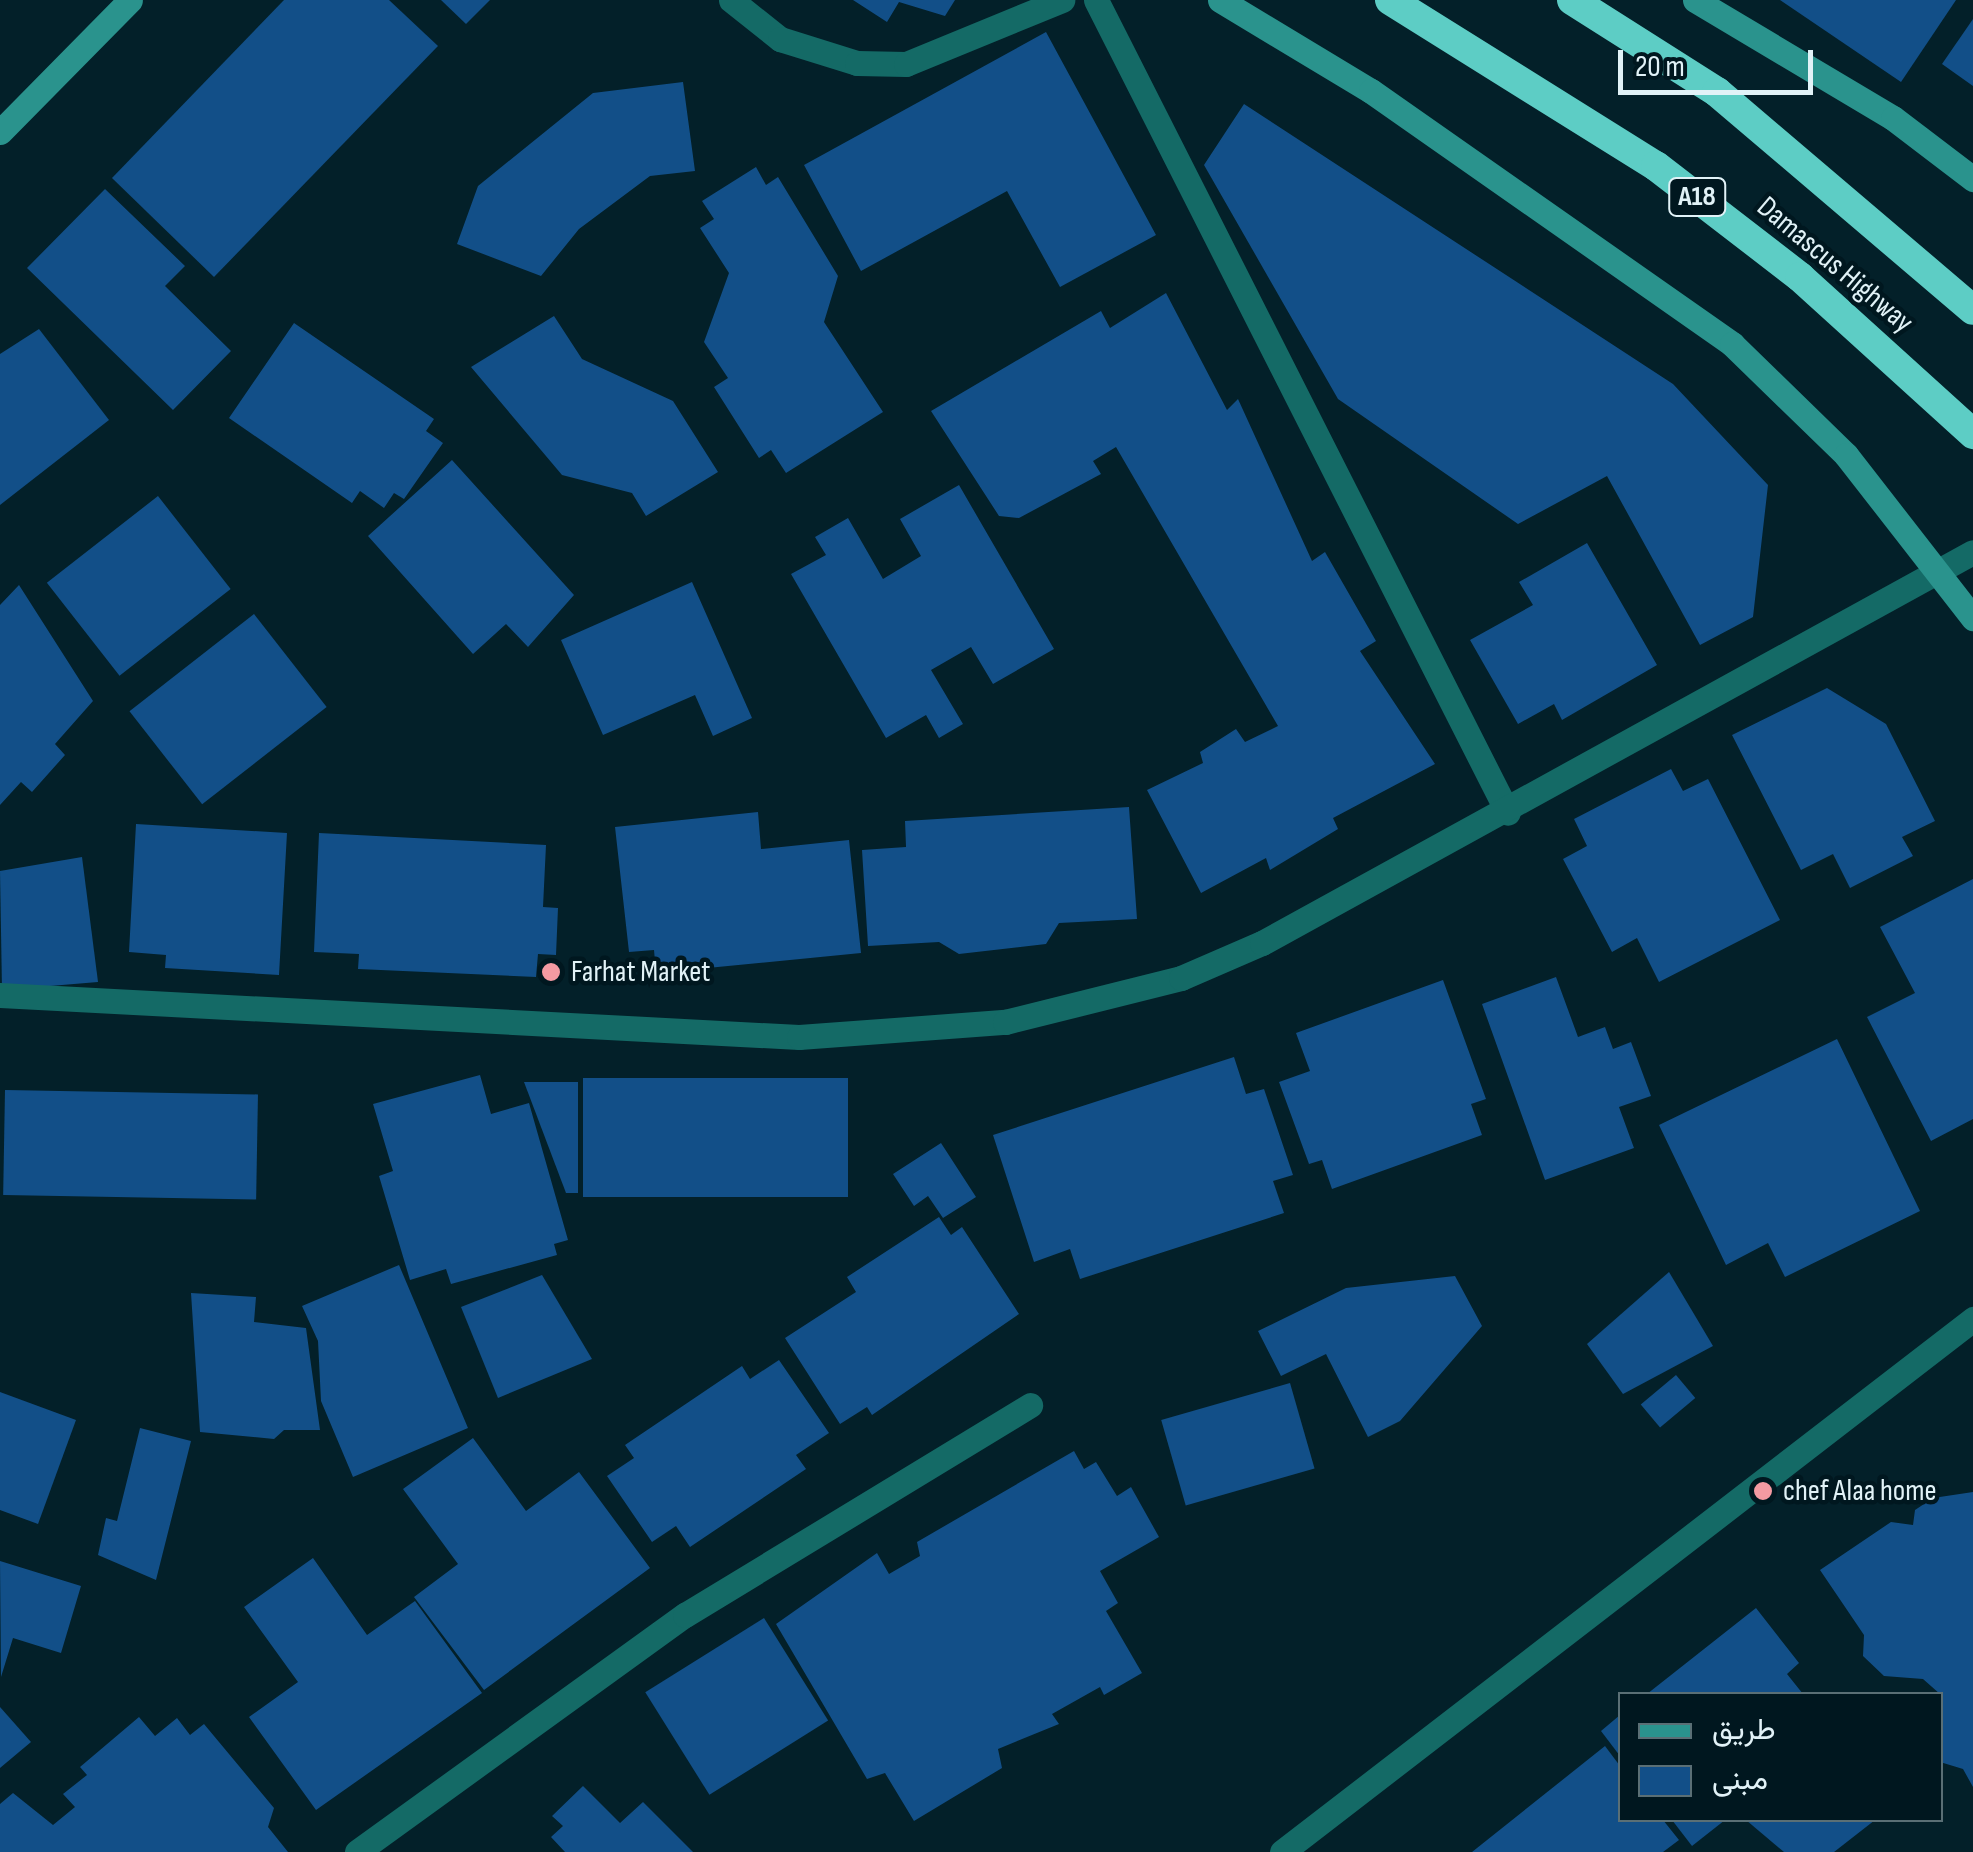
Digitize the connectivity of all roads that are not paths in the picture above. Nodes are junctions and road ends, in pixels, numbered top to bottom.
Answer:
1 (130, 0) edge
2 (731, 0) edge
3 (1062, 0) edge
4 (1096, 0) edge
5 (1220, 0) edge
6 (1390, 0) edge
7 (1572, 0) edge
8 (1695, 0) edge
9 (0, 132) edge
10 (1973, 179) edge
11 (1973, 310) edge
12 (1973, 434) edge
13 (1973, 552) edge
14 (1943, 572) junction
15 (1973, 618) edge
16 (1508, 813) junction
17 (0, 994) edge
18 (1973, 1319) edge
19 (1030, 1405) dead end
20 (357, 1852) edge
21 (1282, 1852) edge

1 - 9 street
2 - 3 street
4 - 16 street
5 - 14 street
6 - 12 highway, Damascus Highway / A18
7 - 11 highway, Damascus Highway
8 - 10 street
13 - 14 street
14 - 15 street
14 - 16 street
16 - 17 street
18 - 21 street
19 - 20 street

